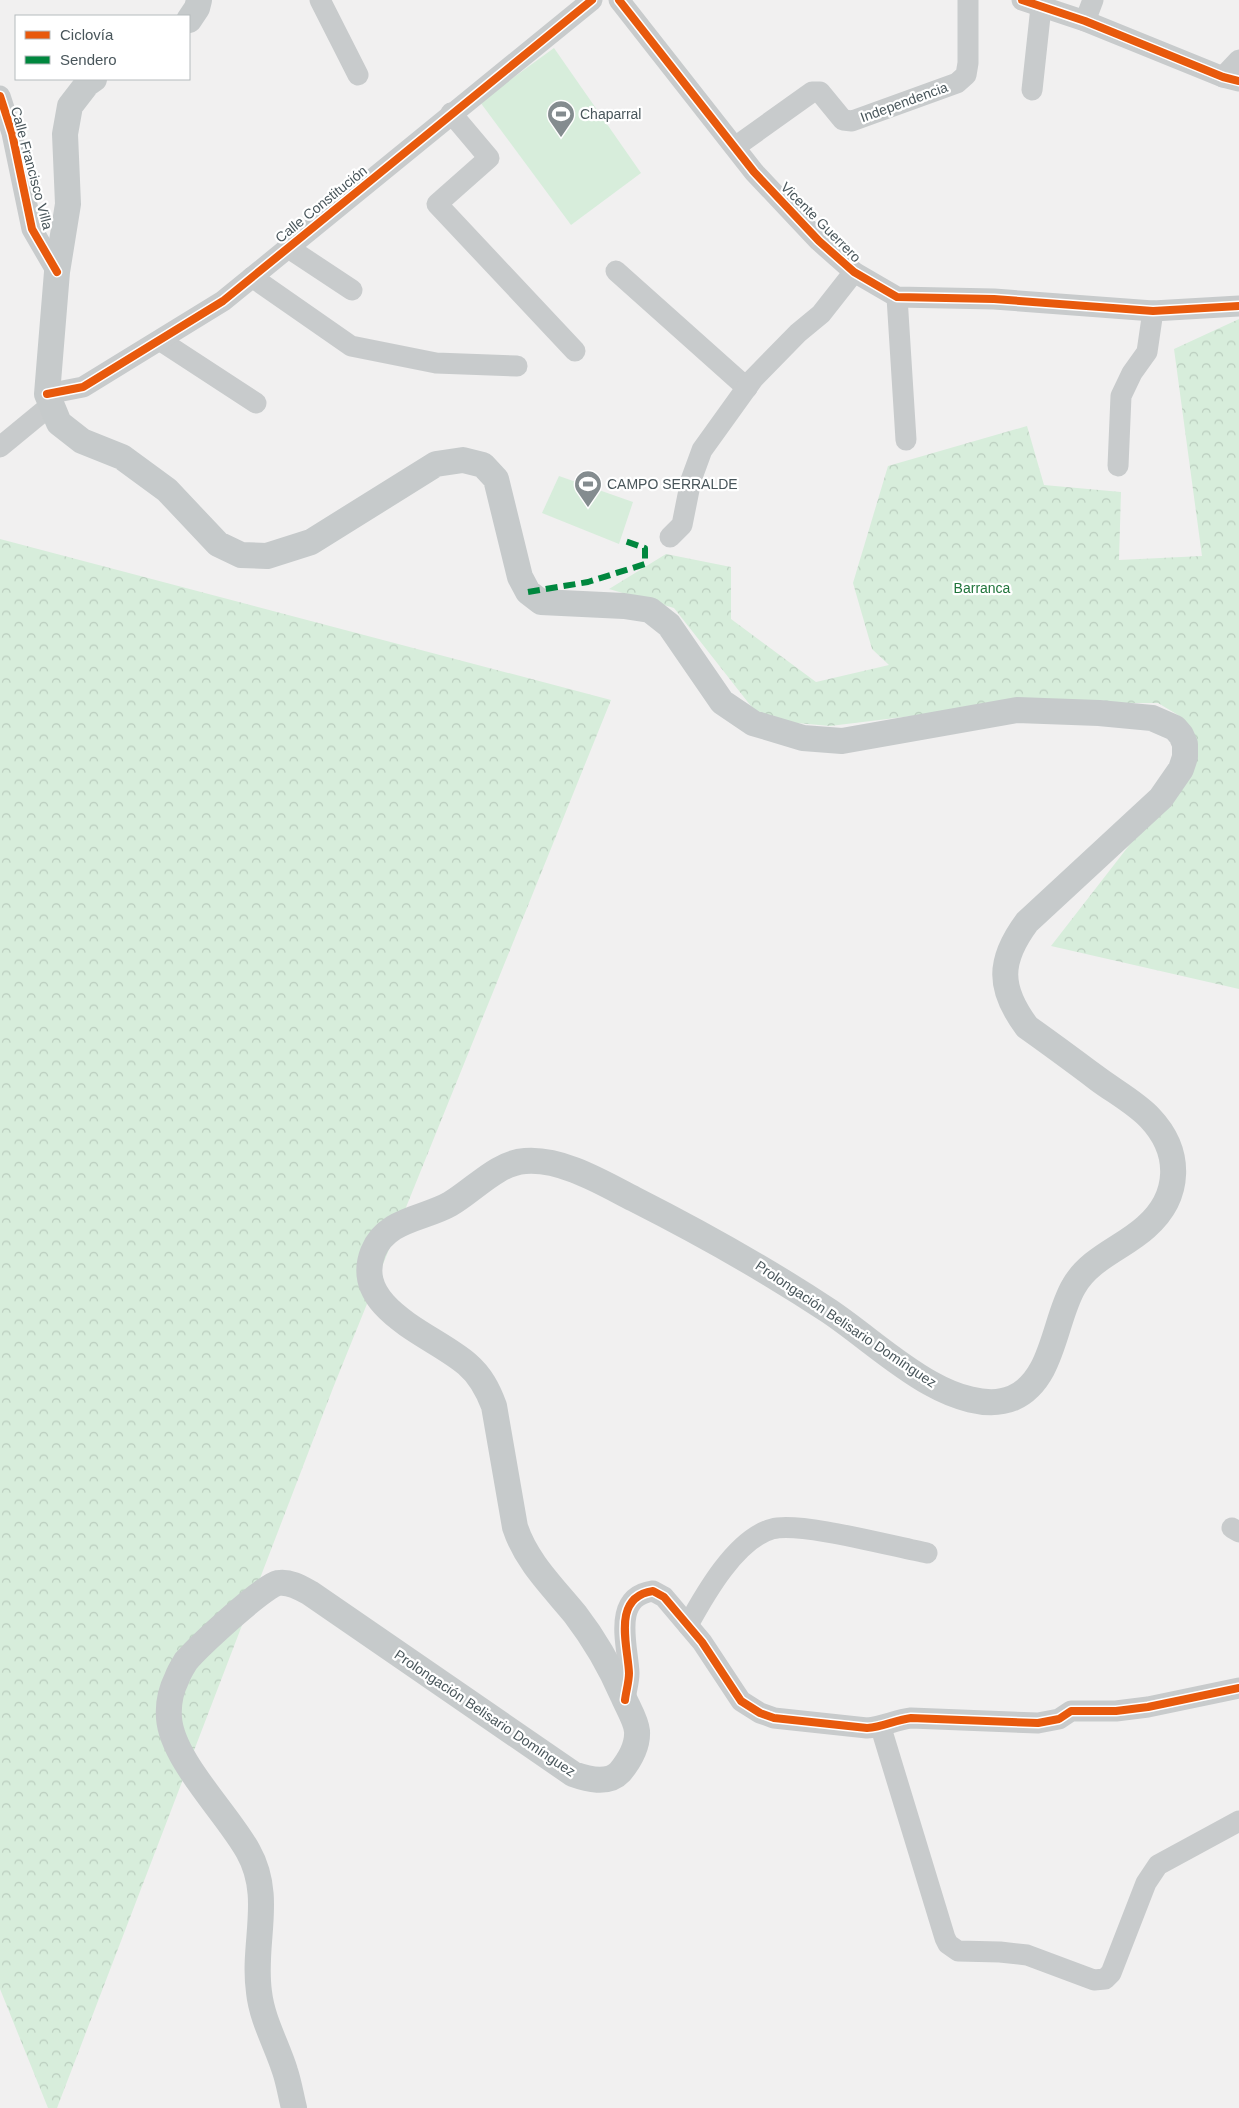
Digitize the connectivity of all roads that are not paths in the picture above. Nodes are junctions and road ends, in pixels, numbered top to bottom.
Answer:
1 (199, 0) edge
2 (320, 0) edge
3 (592, 0) edge
4 (619, 0) edge
5 (968, 0) edge
6 (1093, 0) edge
7 (1032, 4) edge
8 (190, 19) edge
9 (1084, 22) junction
10 (1239, 60) edge
11 (358, 75) dead end
12 (1231, 79) edge
13 (93, 80) edge
14 (1032, 90) dead end
15 (0, 96) edge
16 (451, 113) junction
17 (735, 147) junction
18 (287, 247) junction
19 (616, 271) dead end
20 (57, 272) junction
21 (854, 272) junction
22 (252, 277) junction
23 (352, 290) dead end
24 (897, 297) junction
25 (1239, 306) edge
26 (1153, 311) junction
27 (161, 341) junction
28 (575, 351) dead end
29 (517, 366) dead end
30 (747, 388) junction
31 (49, 400) junction
32 (256, 403) dead end
33 (906, 440) dead end
34 (0, 447) edge
35 (1118, 466) dead end
36 (670, 536) dead end
37 (927, 1553) dead end
38 (688, 1625) junction
39 (1239, 1688) edge
40 (624, 1700) junction
41 (881, 1728) junction
42 (1239, 1822) edge
43 (294, 2108) edge

1 - 8 main road
2 - 11 street
3 - 16 street, Calle Constitución
4 - 17 street, Vicente Guerrero
5 - 17 street, Independencia
6 - 9 street
7 - 9 street
7 - 14 street
9 - 12 street
10 - 12 street
13 - 20 main road
15 - 20 street, Calle Francisco Villa
16 - 18 street, Calle Constitución
16 - 28 street
17 - 21 street, Vicente Guerrero
18 - 22 street, Calle Constitución
18 - 23 street
19 - 30 street
20 - 31 main road
21 - 24 street, Vicente Guerrero
21 - 30 street, Vicente Guerrero
22 - 27 street, Calle Constitución
22 - 29 street
24 - 26 street, Vicente Guerrero
24 - 33 street
25 - 26 street, Vicente Guerrero
26 - 35 street
27 - 31 street, Calle Constitución
27 - 32 street
30 - 36 street, Vicente Guerrero
31 - 34 street
31 - 40 main road, Prolongación Belisario Domínguez
37 - 38 street
38 - 40 street
38 - 41 street
39 - 41 street
40 - 43 main road, Prolongación Belisario Domínguez
41 - 42 street

